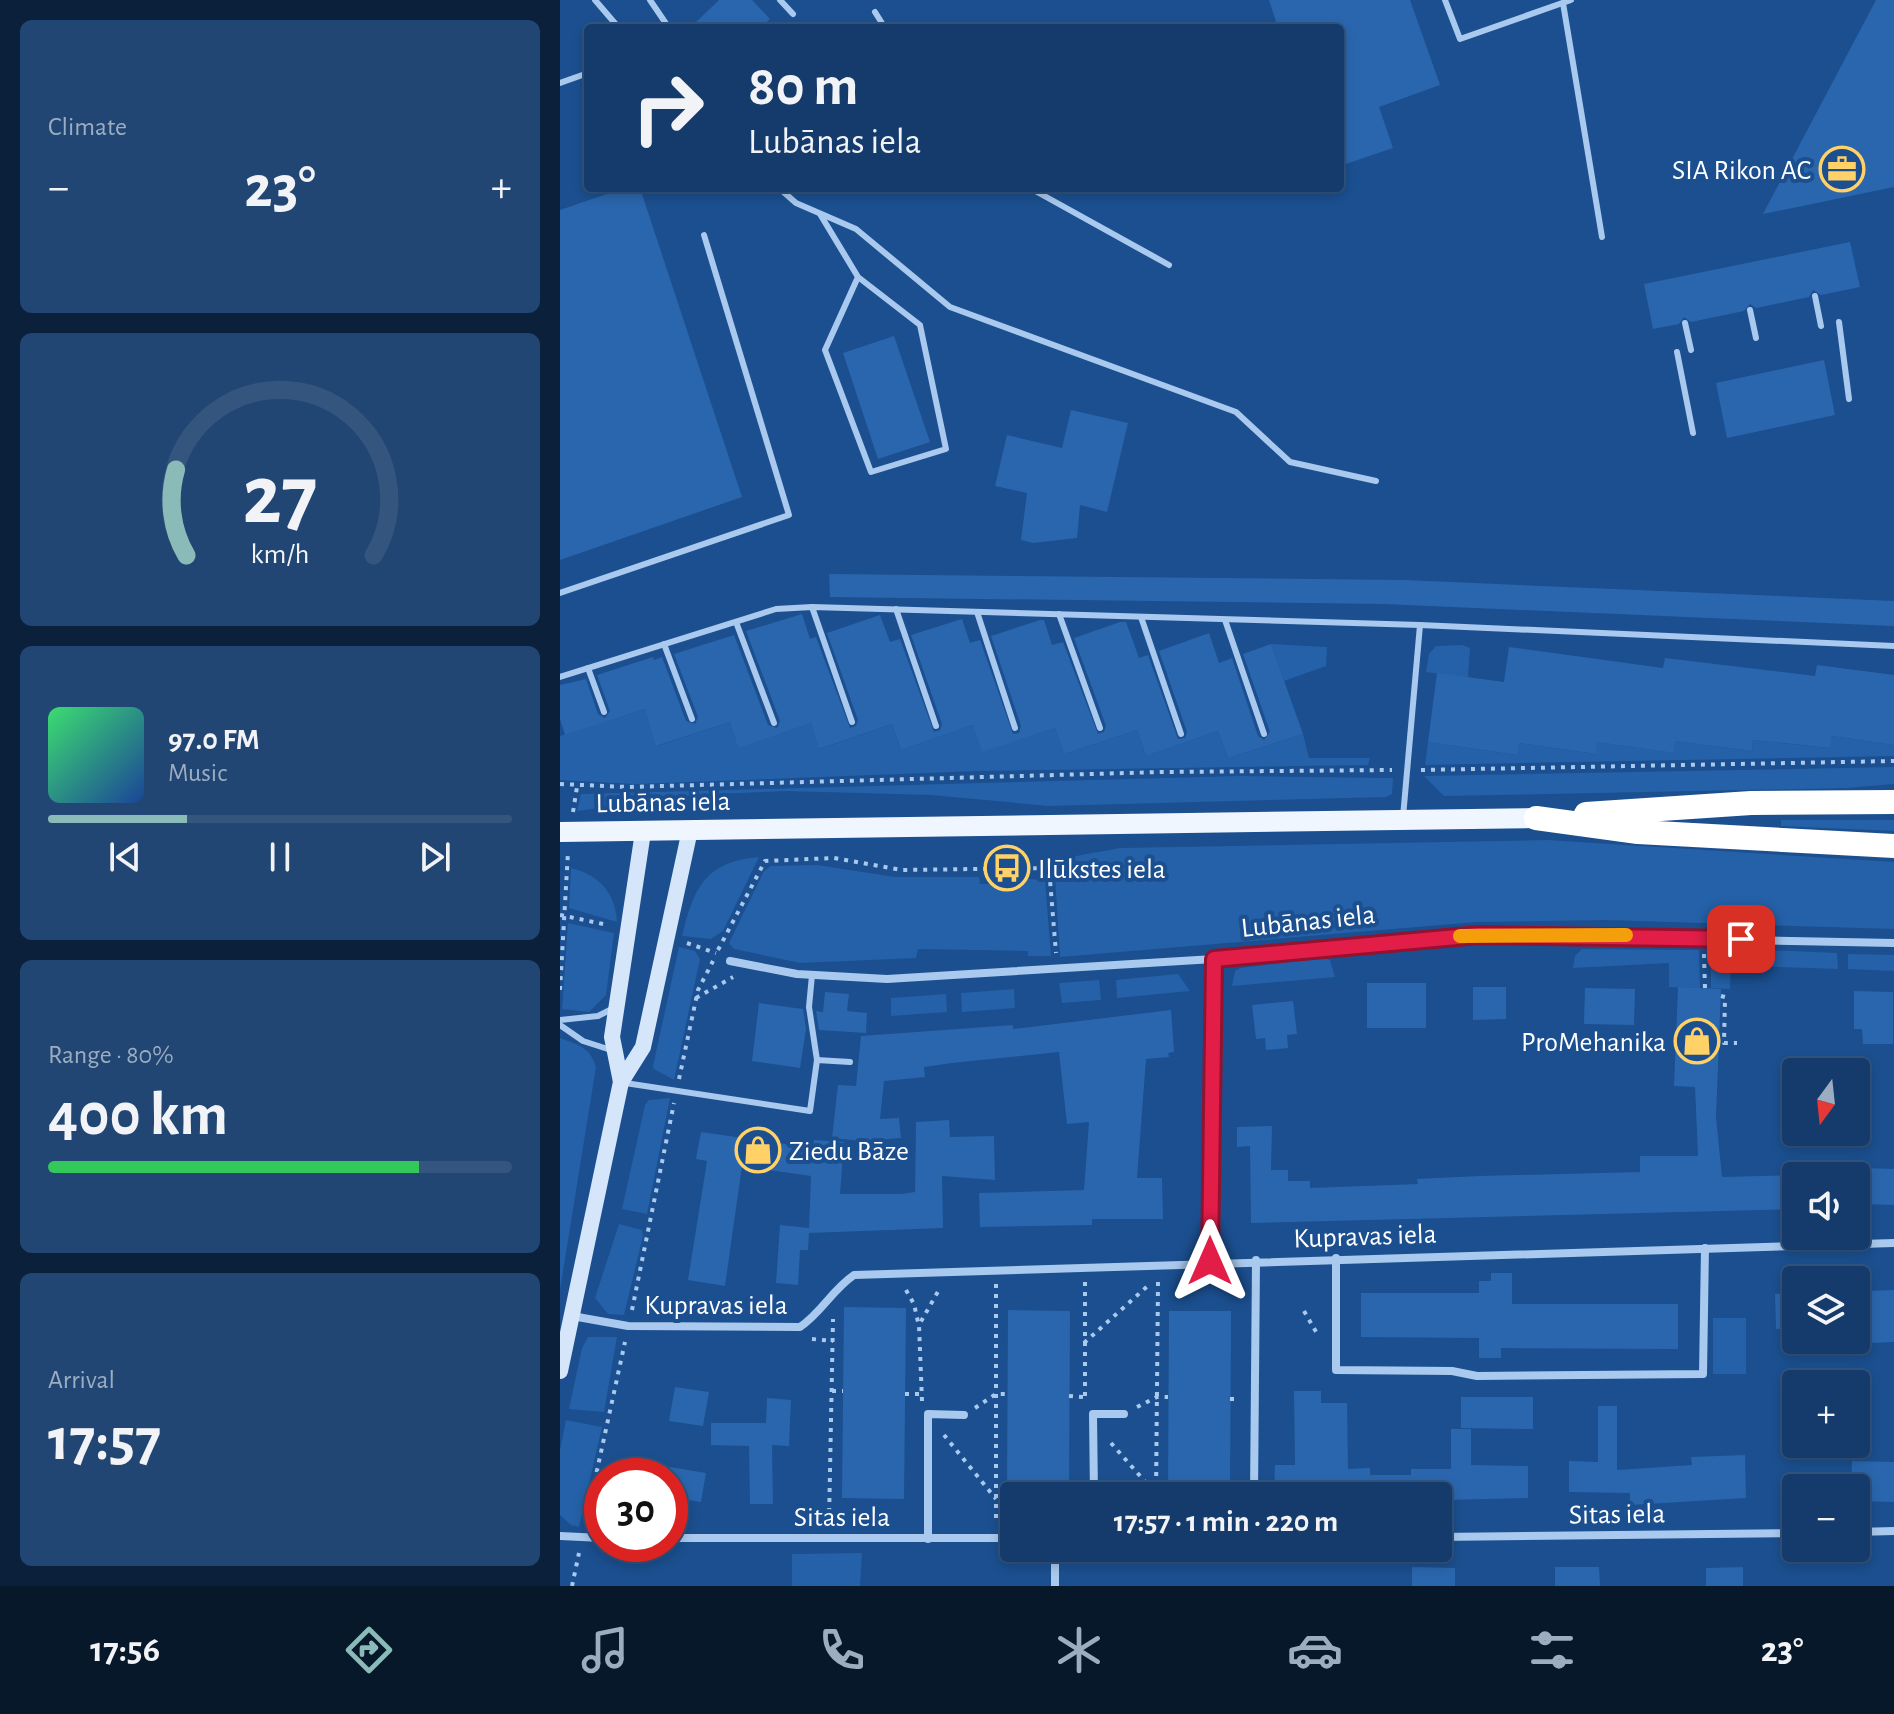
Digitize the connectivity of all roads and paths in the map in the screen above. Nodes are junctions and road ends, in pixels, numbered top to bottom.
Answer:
1 (595, 0) edge
2 (650, 0) edge
3 (780, 0) edge
4 (1445, 0) edge
5 (1567, 1) edge
6 (875, 12) dead end
7 (793, 14) dead end
8 (616, 24) edge
9 (666, 24) edge
10 (882, 24) edge
11 (584, 74) edge
12 (560, 83) edge
13 (785, 192) edge
14 (1037, 192) edge
15 (820, 214) junction
16 (704, 235) dead end
17 (1602, 237) dead end
18 (1169, 265) dead end
19 (858, 277) junction
20 (1815, 296) dead end
21 (1750, 310) dead end
22 (1839, 322) dead end
23 (1685, 323) dead end
24 (1821, 326) dead end
25 (1756, 338) dead end
26 (1691, 350) dead end
27 (1677, 352) dead end
28 (1849, 399) dead end
29 (1693, 433) dead end
30 (1376, 481) dead end
31 (560, 593) edge
32 (812, 607) junction
33 (896, 609) junction
34 (977, 612) junction
35 (1059, 614) junction
36 (1141, 617) junction
37 (1225, 620) junction
38 (736, 622) junction
39 (1420, 625) junction
40 (664, 644) junction
41 (1894, 646) edge
42 (588, 668) junction
43 (560, 677) edge
44 (604, 712) dead end
45 (692, 719) dead end
46 (852, 722) dead end
47 (774, 723) dead end
48 (936, 726) dead end
49 (1015, 728) dead end
50 (1100, 728) dead end
51 (1181, 734) dead end
52 (1264, 734) dead end
53 (1894, 761) edge
54 (1405, 771) junction
55 (560, 784) edge
56 (577, 787) junction
57 (1894, 802) edge
58 (1536, 818) junction
59 (1403, 821) junction
60 (690, 830) junction
61 (564, 832) edge
62 (643, 832) junction
63 (1894, 846) edge
64 (562, 913) edge
65 (1704, 937) junction
66 (1894, 943) edge
67 (1214, 959) junction
68 (730, 961) dead end
69 (753, 967) junction
70 (812, 975) junction
71 (1705, 988) dead end
72 (560, 990) edge
73 (1721, 996) dead end
74 (696, 998) dead end
75 (618, 1006) junction
76 (560, 1023) edge
77 (1737, 1043) dead end
78 (615, 1052) junction
79 (817, 1060) junction
80 (850, 1062) dead end
81 (621, 1082) junction
82 (1894, 1243) edge
83 (1705, 1248) junction
84 (1336, 1258) junction
85 (1256, 1260) junction
86 (1210, 1261) junction
87 (1085, 1267) junction
88 (996, 1270) junction
89 (948, 1272) junction
90 (896, 1273) junction
91 (834, 1288) junction
92 (1304, 1311) dead end
93 (572, 1316) junction
94 (919, 1325) junction
95 (1084, 1343) junction
96 (1336, 1344) junction
97 (560, 1371) edge
98 (832, 1391) junction
99 (843, 1391) dead end
100 (905, 1394) dead end
101 (919, 1394) junction
102 (996, 1394) junction
103 (1008, 1394) dead end
104 (1069, 1396) dead end
105 (1083, 1397) junction
106 (1157, 1397) junction
107 (1168, 1397) dead end
108 (928, 1414) junction
109 (1124, 1414) joint
110 (964, 1415) joint
111 (1093, 1418) junction
112 (1094, 1482) edge
113 (1145, 1482) edge
114 (1156, 1482) edge
115 (1254, 1482) edge
116 (996, 1499) junction
117 (1894, 1531) edge
118 (1870, 1532) edge
119 (1782, 1533) edge
120 (560, 1536) edge
121 (584, 1537) edge
122 (1452, 1537) edge
123 (688, 1538) edge
124 (829, 1538) junction
125 (996, 1538) junction
126 (1000, 1538) edge
127 (928, 1539) junction
128 (1055, 1562) edge
129 (1055, 1586) edge

1 - 8 lane
2 - 9 lane
3 - 7 lane
4 - 5 lane
5 - 17 lane
6 - 10 lane
11 - 12 lane
13 - 15 lane
14 - 18 lane
15 - 19 lane
15 - 30 lane
16 - 31 lane
19 - 19 lane
20 - 24 lane
21 - 25 lane
22 - 28 lane
23 - 26 lane
27 - 29 lane
32 - 33 lane
32 - 38 lane
32 - 46 lane
33 - 34 lane
33 - 48 lane
34 - 35 lane
34 - 49 lane
35 - 36 lane
35 - 50 lane
36 - 37 lane
36 - 51 lane
37 - 39 lane
37 - 52 lane
38 - 40 lane
38 - 47 lane
39 - 41 lane
39 - 54 lane
40 - 42 lane
40 - 45 lane
42 - 43 lane
42 - 44 lane
53 - 54 path
54 - 56 path
54 - 59 lane
55 - 56 path
56 - 61 path
57 - 58 highway, Lubānas iela
58 - 59 main road, Lubānas iela
58 - 63 highway, Lubānas iela
59 - 60 main road, Lubānas iela
60 - 62 main road, Lubānas iela
60 - 81 street
61 - 62 main road, Lubānas iela
61 - 64 path
62 - 75 street
64 - 72 path
65 - 66 street, Lubānas iela
65 - 67 street, Lubānas iela
65 - 71 path
67 - 70 street, Lubānas iela
67 - 86 street
68 - 69 street, Lubānas iela
69 - 70 street, Lubānas iela
69 - 74 path
70 - 79 lane
73 - 77 path
75 - 76 lane
75 - 78 street
76 - 78 lane
78 - 81 street
79 - 80 lane
79 - 81 lane
81 - 93 street
82 - 83 street, Kupravas iela
83 - 84 street, Kupravas iela
83 - 96 street
84 - 85 street, Kupravas iela
84 - 96 street
85 - 86 street, Kupravas iela
85 - 115 street
86 - 87 street, Kupravas iela
87 - 88 street, Kupravas iela
87 - 95 path
88 - 89 street, Kupravas iela
88 - 102 path
89 - 90 street, Kupravas iela
89 - 94 path
90 - 91 street, Kupravas iela
90 - 94 path
91 - 93 street, Kupravas iela
91 - 98 path
92 - 96 path
93 - 97 street
94 - 101 path
95 - 105 path
95 - 106 path
98 - 99 path
98 - 124 path
100 - 101 path
101 - 108 path
102 - 103 path
102 - 110 path
102 - 116 path
104 - 105 path
105 - 111 path
106 - 107 path
106 - 109 path
106 - 114 path
108 - 110 street
108 - 116 path
108 - 127 street
109 - 111 street
111 - 112 street
111 - 113 path
116 - 125 path
117 - 118 street
119 - 122 street, Sitas iela
120 - 121 street
123 - 124 street, Sitas iela
124 - 127 street, Sitas iela
125 - 126 street, Sitas iela
125 - 127 street, Sitas iela
128 - 129 street

